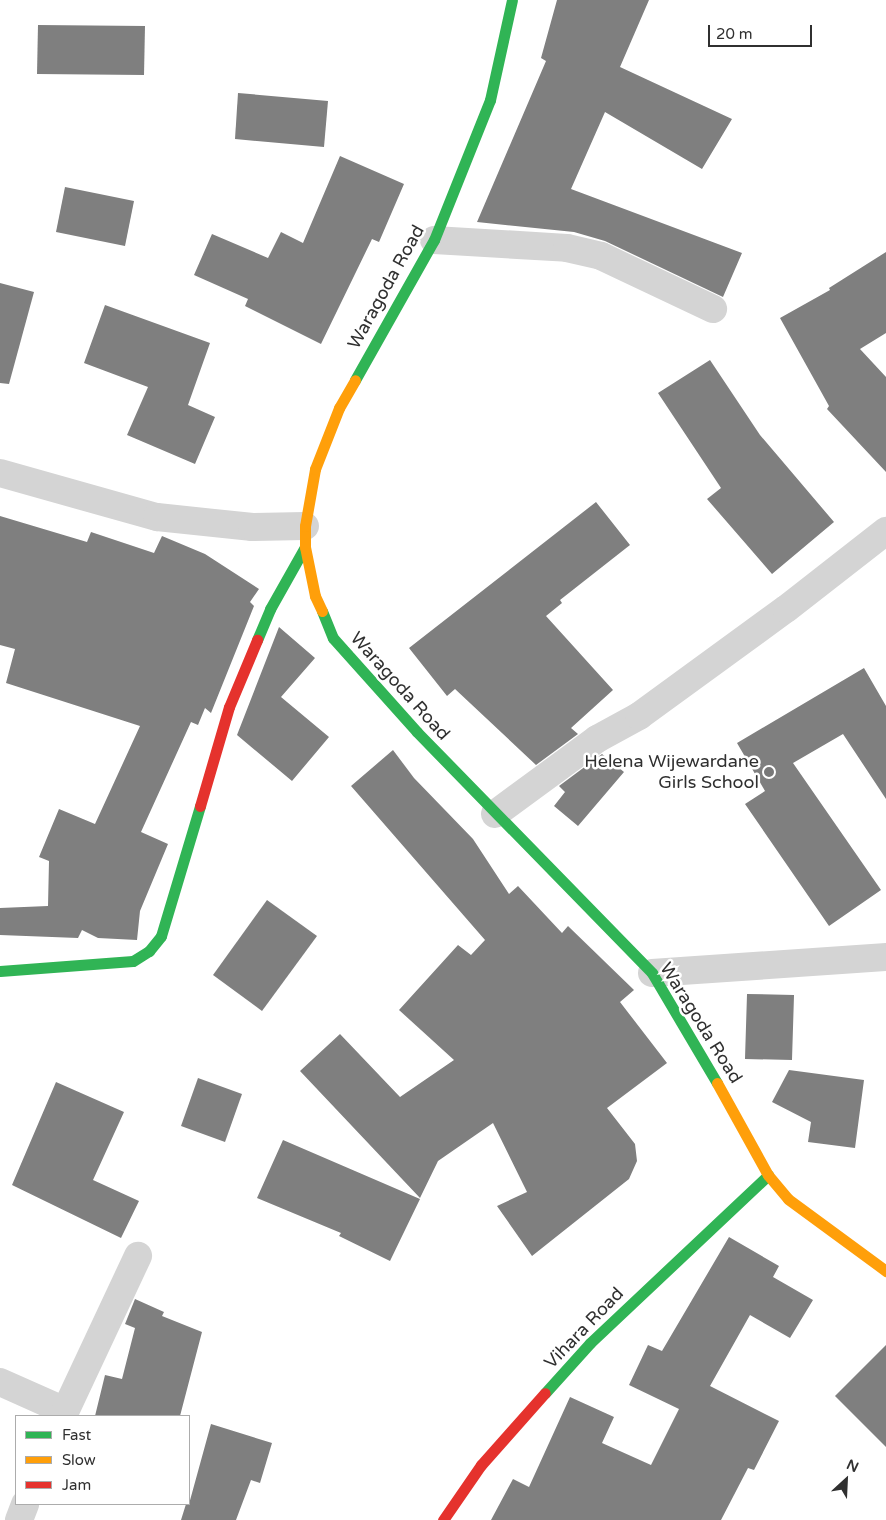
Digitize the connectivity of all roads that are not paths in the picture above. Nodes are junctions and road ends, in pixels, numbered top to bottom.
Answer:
1 (512, 0) edge
2 (434, 240) junction
3 (713, 309) dead end
4 (0, 473) edge
5 (886, 531) edge
6 (305, 537) junction
7 (495, 814) junction
8 (886, 957) edge
9 (0, 971) edge
10 (652, 973) junction
11 (768, 1176) junction
12 (138, 1256) dead end
13 (886, 1271) edge
14 (0, 1382) edge
15 (64, 1414) edge
16 (25, 1505) edge
17 (19, 1520) edge
18 (443, 1520) edge

1 - 2 main road, Waragoda Road
2 - 3 street
2 - 6 main road, Waragoda Road
4 - 6 street
5 - 7 street
6 - 7 main road, Waragoda Road
6 - 9 main road
7 - 10 main road, Waragoda Road
8 - 10 street
10 - 11 main road, Waragoda Road
11 - 13 main road, Waragoda Road
11 - 18 main road, Vihara Road
12 - 15 street
14 - 15 street
16 - 17 street

